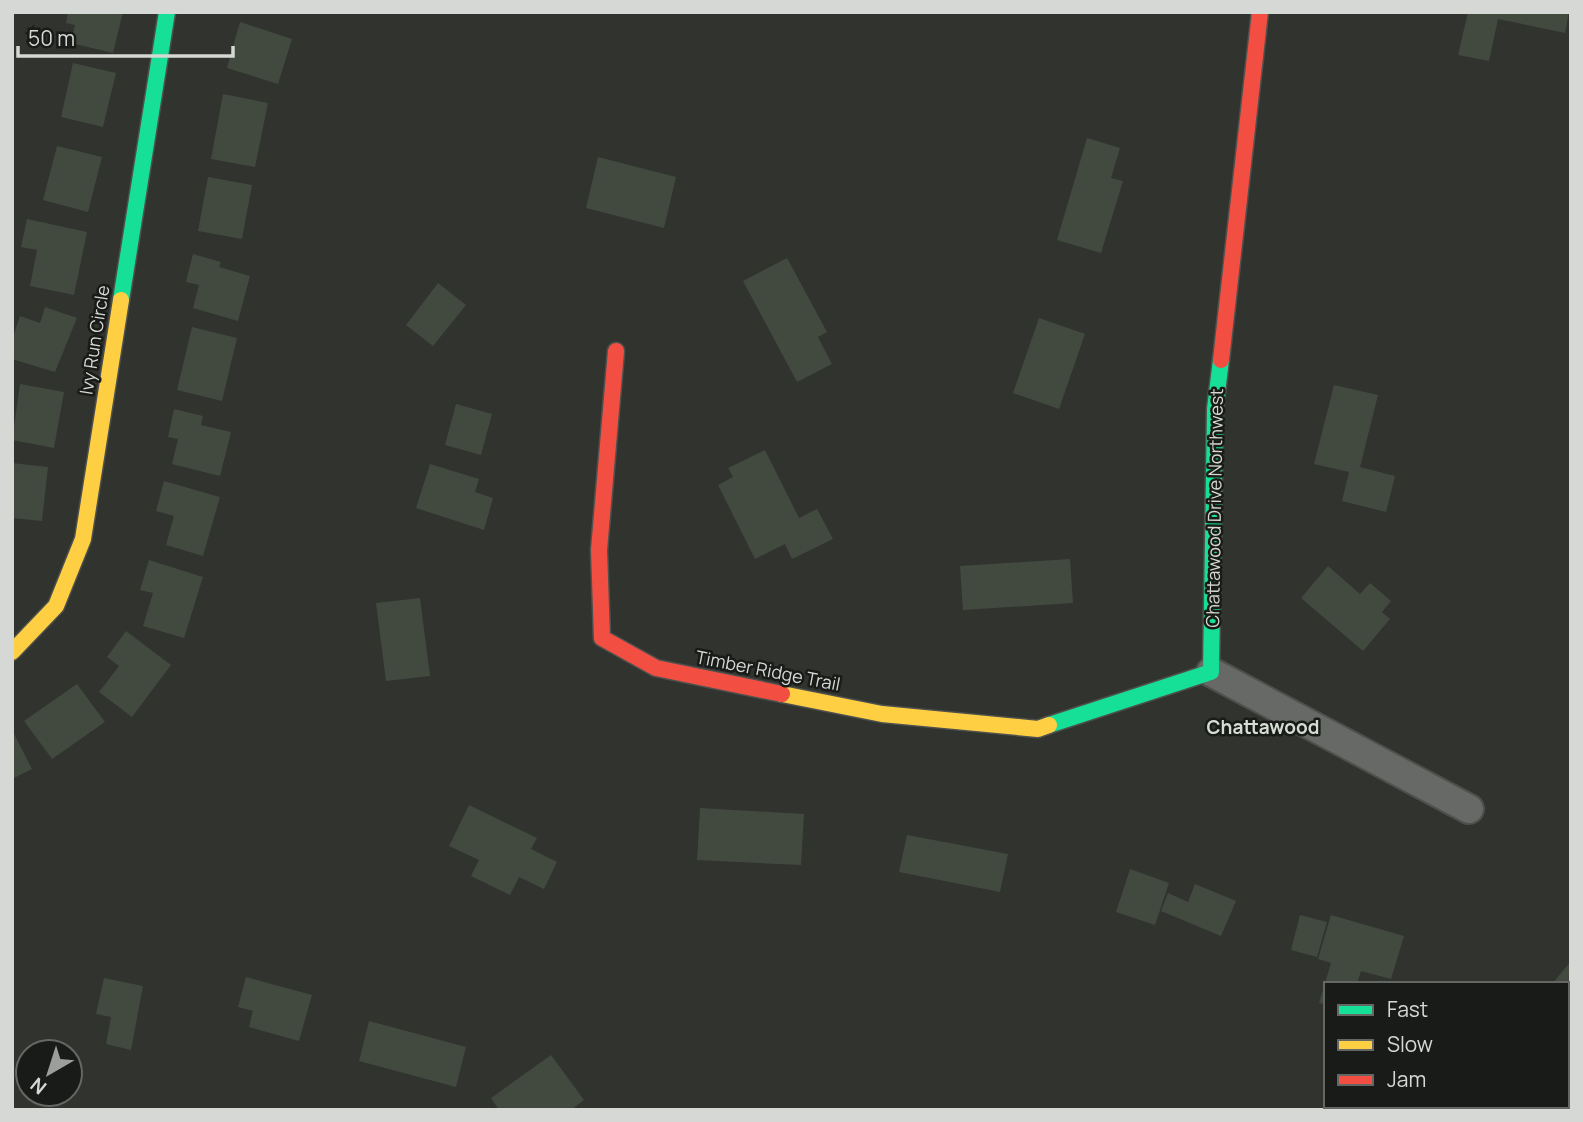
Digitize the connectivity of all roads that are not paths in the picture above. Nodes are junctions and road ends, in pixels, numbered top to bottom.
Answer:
1 (167, 12) edge
2 (1261, 12) edge
3 (616, 351) dead end
4 (12, 652) edge
5 (1211, 672) junction
6 (1469, 809) dead end

1 - 4 street, Ivy Run Circle
2 - 5 street, Chattawood Drive Northwest
3 - 5 street, Timber Ridge Trail
5 - 6 street

